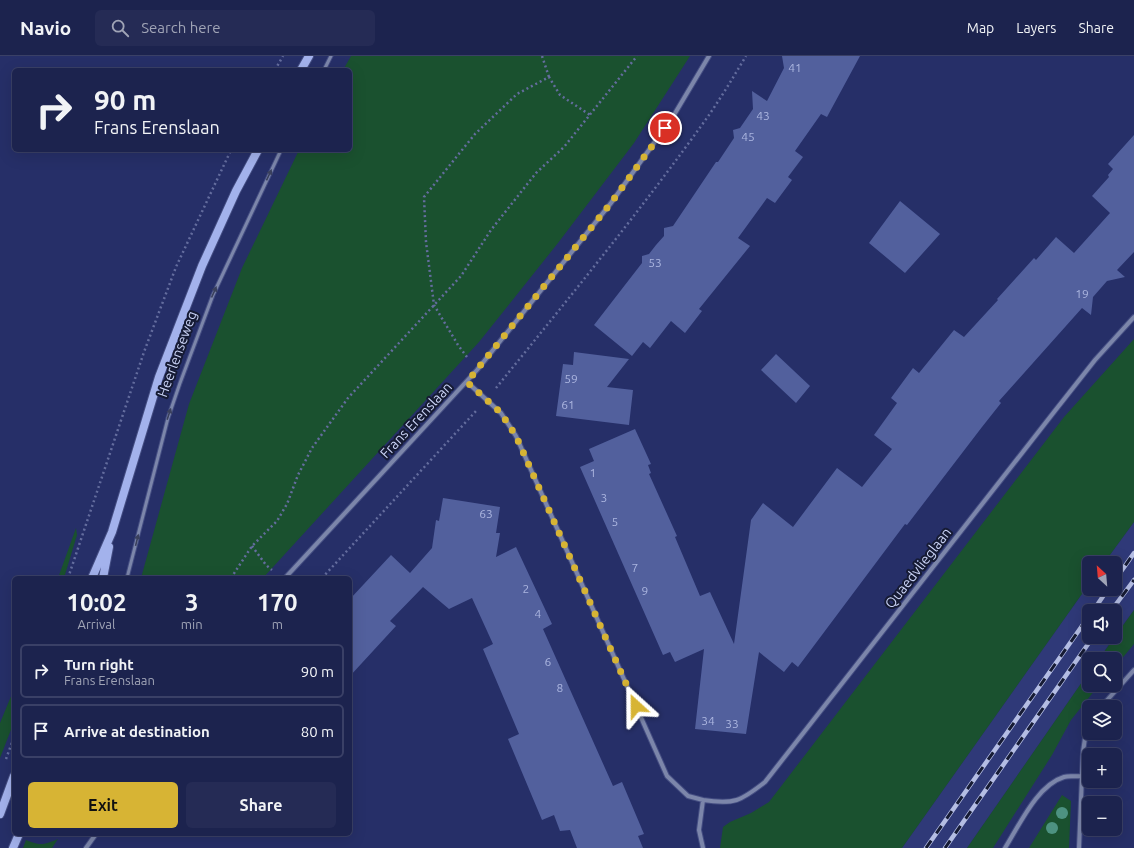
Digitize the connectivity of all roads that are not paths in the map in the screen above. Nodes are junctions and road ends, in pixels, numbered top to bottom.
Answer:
1 (309, 56) edge
2 (331, 56) edge
3 (709, 56) edge
4 (302, 68) edge
5 (325, 68) edge
6 (257, 152) edge
7 (280, 152) edge
8 (1134, 317) edge
9 (467, 382) junction
10 (112, 532) junction
11 (93, 576) edge
12 (103, 576) edge
13 (128, 576) edge
14 (287, 576) edge
15 (1134, 670) edge
16 (1107, 700) edge
17 (1082, 776) joint
18 (12, 781) edge
19 (703, 800) junction
20 (0, 814) edge
21 (18, 836) edge
22 (95, 836) edge
23 (13, 848) edge
24 (86, 848) edge
25 (703, 848) edge
26 (1006, 848) edge
27 (1079, 848) edge

1 - 4 main road
2 - 5 lane
3 - 9 street, Frans Erenslaan
6 - 10 main road, Heerlenseweg
13 -> 7 lane, Heerlenseweg
8 - 19 street, Quaedvlieglaan
9 - 14 street, Frans Erenslaan
9 - 19 street, Quaedvlieglaan
10 - 11 main road, Heerlenseweg
10 - 12 main road, Heerlenseweg
15 - 16 street
17 - 26 street
17 - 27 street
18 - 20 main road
19 - 25 street
21 - 23 main road
22 - 24 street

